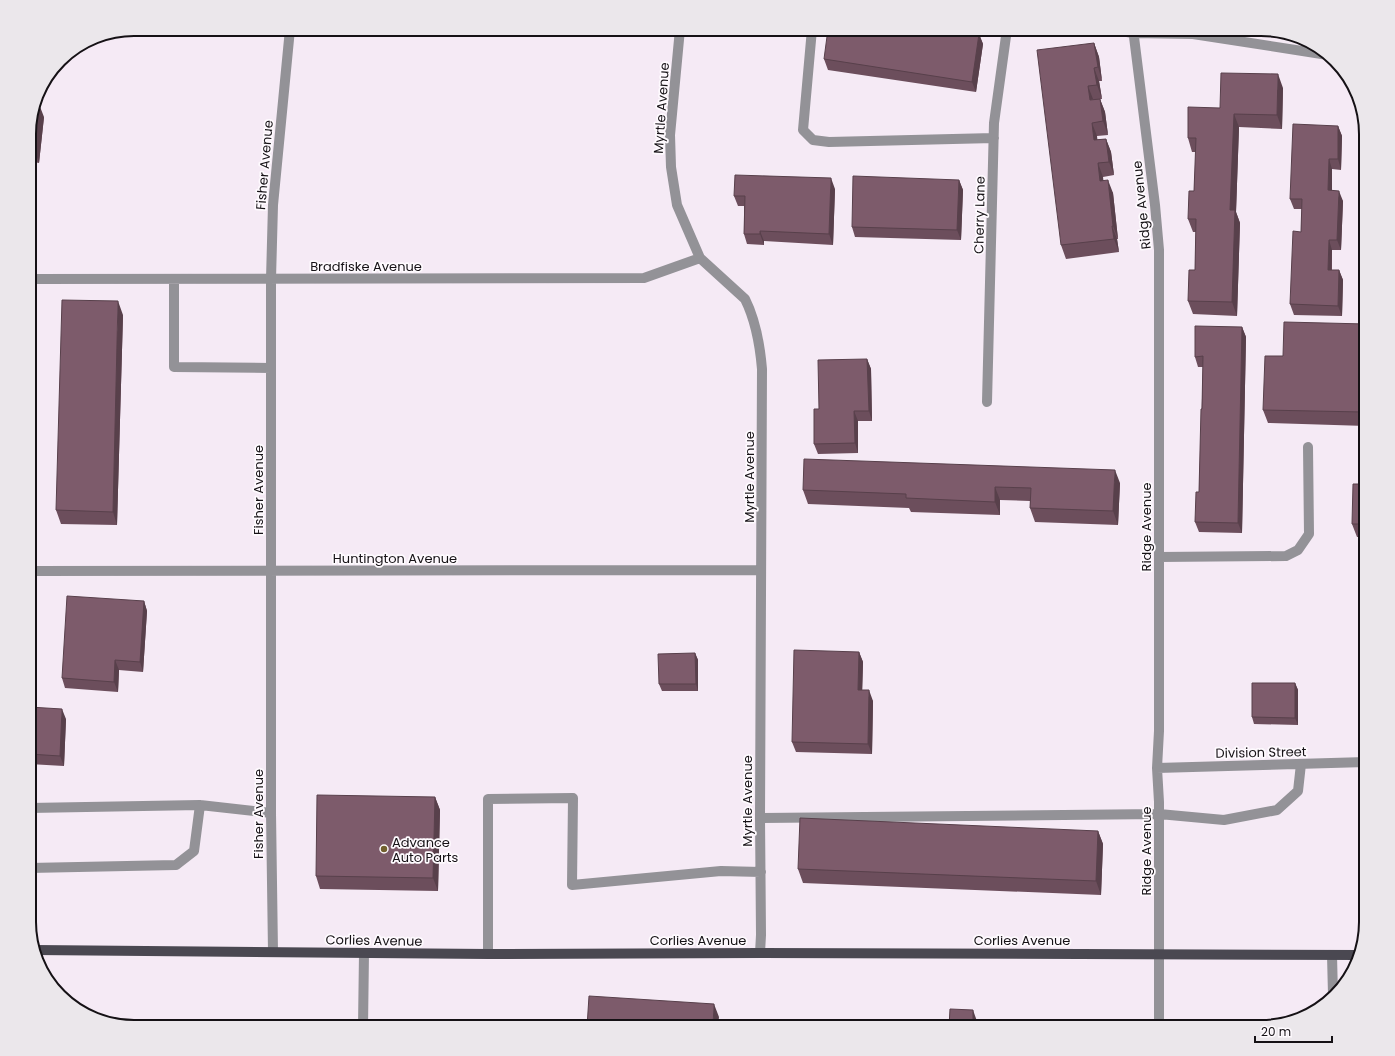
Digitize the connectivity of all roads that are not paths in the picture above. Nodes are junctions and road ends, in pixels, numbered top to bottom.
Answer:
1 (289, 36) edge
2 (679, 36) edge
3 (811, 36) edge
4 (1007, 36) edge
5 (1134, 36) edge
6 (1206, 36) edge
7 (1317, 53) edge
8 (994, 138) junction
9 (700, 258) junction
10 (36, 279) edge
11 (174, 279) junction
12 (271, 279) junction
13 (271, 368) junction
14 (987, 402) dead end
15 (1308, 447) dead end
16 (1159, 557) junction
17 (761, 570) junction
18 (36, 571) edge
19 (271, 571) junction
20 (1359, 762) edge
21 (1301, 764) junction
22 (1157, 768) junction
23 (200, 805) junction
24 (36, 808) edge
25 (271, 813) junction
26 (1159, 814) junction
27 (760, 818) junction
28 (36, 868) edge
29 (761, 872) junction
30 (40, 950) edge
31 (273, 952) junction
32 (760, 952) junction
33 (364, 953) junction
34 (1159, 953) junction
35 (488, 954) junction
36 (1332, 955) junction
37 (1353, 955) edge
38 (1334, 987) edge
39 (362, 1020) edge
40 (1159, 1020) edge

1 - 12 street, Fisher Avenue
2 - 9 street, Myrtle Avenue
3 - 8 street
4 - 8 street, Cherry Lane
5 - 16 street, Ridge Avenue
6 - 7 street
8 - 14 street, Cherry Lane
9 - 12 street, Bradfiske Avenue
9 - 17 street, Myrtle Avenue
10 - 11 street, Bradfiske Avenue
11 - 12 street, Bradfiske Avenue
11 - 13 street
12 - 13 street, Fisher Avenue
13 - 19 street, Fisher Avenue
15 - 16 street
16 - 22 street, Ridge Avenue
17 - 19 street, Huntington Avenue
17 - 27 street, Myrtle Avenue
18 - 19 street, Huntington Avenue
19 - 25 street, Fisher Avenue
20 - 21 street, Division Street
21 - 22 street, Division Street
21 - 26 street
22 - 26 street, Ridge Avenue
23 - 24 street
23 - 25 street
23 - 28 street
25 - 31 street, Fisher Avenue
26 - 27 street
26 - 34 street, Ridge Avenue
27 - 29 street, Myrtle Avenue
29 - 32 street, Myrtle Avenue
29 - 35 street
30 - 31 main road, Corlies Avenue
31 - 33 main road, Corlies Avenue
32 - 34 main road, Corlies Avenue
32 - 35 main road, Corlies Avenue
33 - 35 main road, Corlies Avenue
33 - 39 street
34 - 36 main road, Corlies Avenue
34 - 40 street, Ridge Avenue
36 - 37 main road, Corlies Avenue
36 - 38 street

